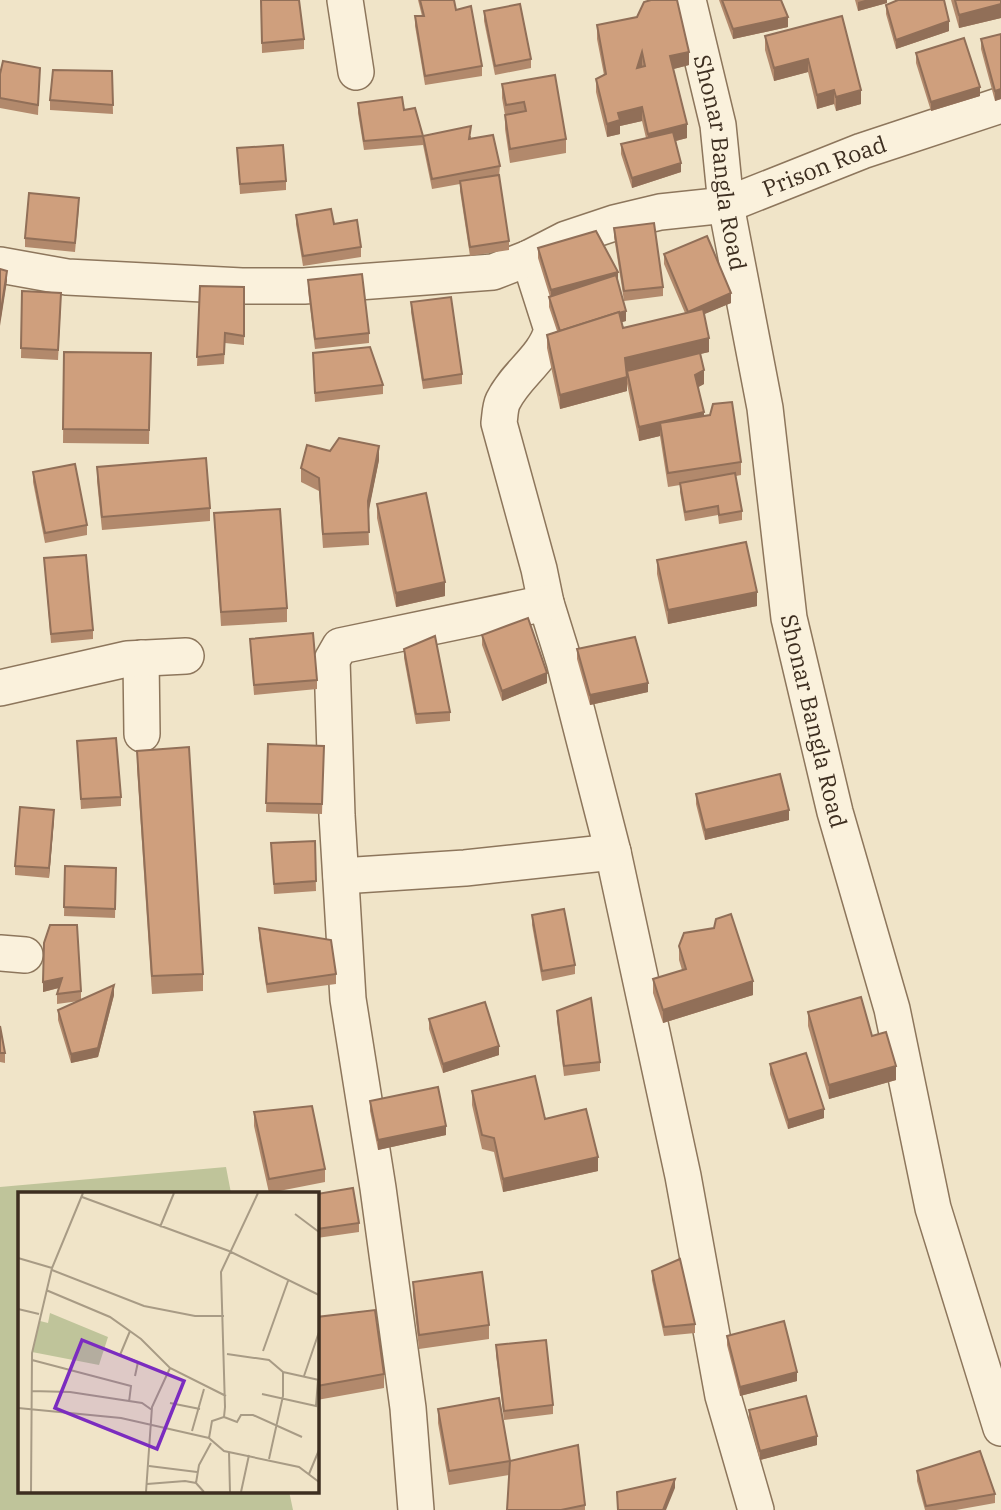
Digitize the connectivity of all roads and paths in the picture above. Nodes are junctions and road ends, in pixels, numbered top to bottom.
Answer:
1 (345, 0) edge
2 (688, 0) edge
3 (356, 72) dead end
4 (1001, 105) edge
5 (726, 205) junction
6 (529, 258) junction
7 (0, 265) edge
8 (546, 603) junction
9 (186, 656) dead end
10 (141, 658) junction
11 (0, 688) edge
12 (142, 734) dead end
13 (613, 852) junction
14 (341, 876) junction
15 (1001, 1428) edge
16 (416, 1510) edge
17 (756, 1510) edge

1 - 3 street
2 - 5 street, Shonar Bangla Road
4 - 5 street, Prison Road
5 - 6 street, Prison Road
5 - 15 street, Shonar Bangla Road
6 - 7 street, Prison Road
6 - 8 street
8 - 13 street
8 - 14 street
9 - 10 street
10 - 11 street
10 - 12 street
13 - 14 street
13 - 17 street
14 - 16 street

